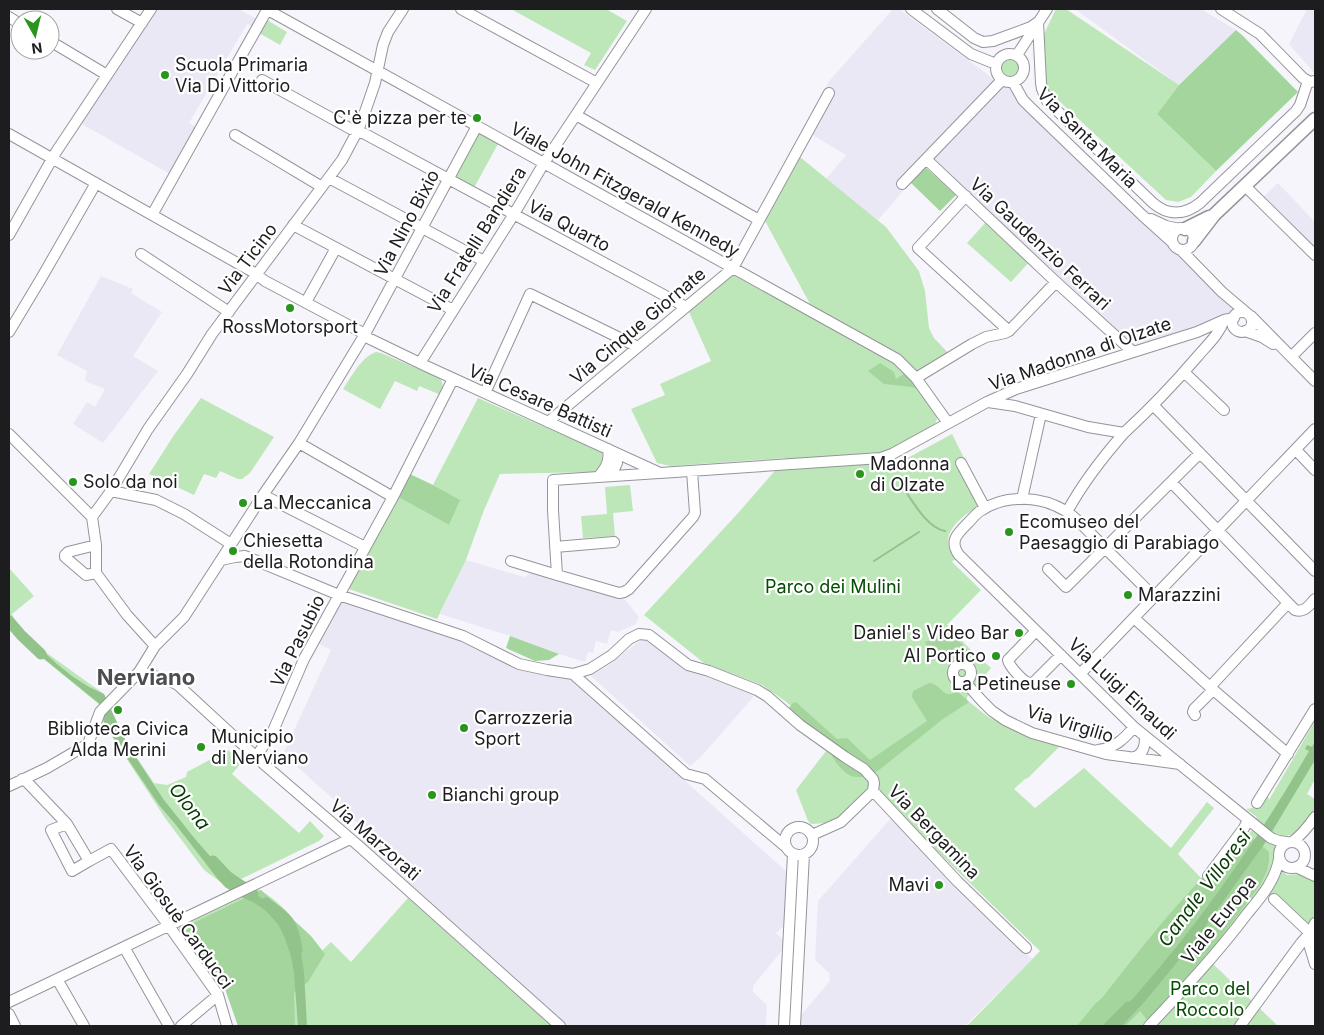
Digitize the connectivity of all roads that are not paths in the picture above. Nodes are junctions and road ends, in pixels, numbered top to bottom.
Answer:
1 (117, 9) edge
2 (151, 9) edge
3 (267, 9) edge
4 (403, 9) edge
5 (461, 9) edge
6 (646, 9) edge
7 (911, 9) edge
8 (937, 9) edge
9 (1047, 9) edge
10 (1221, 9) edge
11 (1038, 22) junction
12 (142, 23) junction
13 (60, 47) edge
14 (1018, 55) junction
15 (996, 64) junction
16 (378, 71) junction
17 (107, 75) junction
18 (262, 80) dead end
19 (1002, 80) junction
20 (1312, 81) edge
21 (597, 82) junction
22 (1013, 82) junction
23 (829, 93) dead end
24 (576, 115) junction
25 (1315, 119) edge
26 (477, 126) junction
27 (357, 131) junction
28 (9, 134) edge
29 (235, 135) dead end
30 (53, 159) junction
31 (926, 159) junction
32 (544, 163) junction
33 (449, 179) junction
34 (326, 182) junction
35 (96, 183) junction
36 (902, 184) dead end
37 (1246, 186) junction
38 (966, 196) junction
39 (514, 214) junction
40 (152, 215) junction
41 (1142, 215) junction
42 (1214, 215) junction
43 (759, 220) junction
44 (293, 225) junction
45 (422, 228) junction
46 (1183, 229) junction
47 (9, 235) edge
48 (1172, 242) junction
49 (1189, 246) junction
50 (336, 248) junction
51 (141, 254) dead end
52 (1315, 256) edge
53 (484, 261) junction
54 (733, 268) junction
55 (256, 274) junction
56 (394, 279) junction
57 (1056, 282) junction
58 (1222, 292) junction
59 (306, 302) junction
60 (686, 307) junction
61 (453, 310) junction
62 (229, 312) junction
63 (1249, 315) junction
64 (1231, 318) junction
65 (1220, 330) junction
66 (1008, 331) junction
67 (1241, 331) junction
68 (9, 332) edge
69 (1198, 332) junction
70 (1315, 332) edge
71 (365, 334) junction
72 (638, 347) junction
73 (1133, 352) junction
74 (1288, 355) junction
75 (420, 363) junction
76 (1184, 372) junction
77 (916, 378) junction
78 (453, 379) junction
79 (1315, 381) edge
80 (485, 393) junction
81 (987, 402) junction
82 (1153, 405) junction
83 (1224, 410) dead end
84 (1041, 414) junction
85 (548, 422) junction
86 (948, 423) junction
87 (1315, 429) edge
88 (1124, 433) junction
89 (9, 436) edge
90 (299, 443) junction
91 (1296, 450) junction
92 (612, 451) junction
93 (1200, 453) junction
94 (961, 463) dead end
95 (1315, 470) edge
96 (692, 471) junction
97 (660, 473) junction
98 (611, 476) junction
99 (598, 477) junction
100 (1171, 482) junction
101 (111, 491) junction
102 (263, 495) junction
103 (393, 497) junction
104 (1022, 499) junction
105 (1246, 501) junction
106 (985, 508) junction
107 (1067, 512) junction
108 (92, 517) junction
109 (1218, 530) junction
110 (614, 542) dead end
111 (231, 544) junction
112 (96, 545) junction
113 (365, 547) junction
114 (555, 547) junction
115 (1105, 548) junction
116 (221, 560) junction
117 (511, 561) dead end
118 (1048, 569) dead end
119 (1315, 571) edge
120 (96, 573) junction
121 (557, 575) junction
122 (339, 595) junction
123 (1154, 596) junction
124 (1315, 599) edge
125 (1288, 603) junction
126 (1134, 618) junction
127 (1036, 631) junction
128 (155, 646) junction
129 (1061, 655) junction
130 (139, 672) junction
131 (573, 674) junction
132 (1080, 674) junction
133 (965, 682) dead end
134 (1211, 689) junction
135 (1315, 710) edge
136 (1195, 714) dead end
137 (1134, 727) junction
138 (1145, 736) junction
139 (1124, 738) junction
140 (1092, 750) junction
141 (1288, 754) junction
142 (256, 757) junction
143 (1130, 757) junction
144 (1181, 764) junction
145 (22, 779) junction
146 (9, 786) edge
147 (873, 791) junction
148 (1257, 803) dead end
149 (1315, 817) edge
150 (1251, 822) junction
151 (67, 824) junction
152 (1307, 829) junction
153 (812, 835) junction
154 (350, 838) junction
155 (1271, 838) junction
156 (1290, 842) junction
157 (790, 851) junction
158 (1304, 853) junction
159 (804, 854) junction
160 (1279, 856) junction
161 (89, 861) junction
162 (1293, 868) junction
163 (1315, 874) edge
164 (1208, 876) dead end
165 (1273, 879) junction
166 (1274, 899) dead end
167 (1315, 923) edge
168 (168, 926) junction
169 (1310, 933) junction
170 (124, 947) junction
171 (1026, 948) dead end
172 (1315, 964) edge
173 (57, 979) junction
174 (218, 995) junction
175 (9, 1002) edge
176 (9, 1014) edge
177 (14, 1026) edge
178 (84, 1026) edge
179 (169, 1026) edge
180 (181, 1026) edge
181 (227, 1026) edge
182 (560, 1026) edge
183 (784, 1026) edge
184 (795, 1026) edge
185 (1149, 1026) edge
186 (1240, 1026) edge

1 - 12 street
2 - 12 street
3 - 16 street, Viale John Fitzgerald Kennedy
3 - 40 street
4 - 16 street, Via Ticino
5 - 21 street
6 - 21 street, Via Fratelli Bandiera
7 - 15 street
8 - 11 street
9 - 11 street
10 - 20 street
11 - 14 street
11 - 20 street
12 - 17 street
13 - 17 street
14 - 15 street
14 - 22 street, Via Santa Maria
15 - 19 street
16 - 26 street, Viale John Fitzgerald Kennedy
16 - 27 street, Via Ticino
17 - 30 street
18 - 27 street, Via Quarto
19 - 22 street, Via Santa Maria
19 - 31 street
21 - 24 street, Via Fratelli Bandiera
22 - 41 street, Via Santa Maria
23 - 43 street, Via Cinque Giornate
24 - 32 street, Via Fratelli Bandiera
24 - 43 street
25 - 37 main road
26 - 32 street, Viale John Fitzgerald Kennedy
26 - 33 street, Via Nino Bixio
27 - 33 street, Via Quarto
27 - 34 street, Via Ticino
28 - 30 street, Via Cesare Battisti
29 - 34 street
30 - 35 street, Via Cesare Battisti
30 - 47 street
31 - 36 street
31 - 38 street, Via Gaudenzio Ferrari
32 - 39 street, Via Fratelli Bandiera
32 - 54 street, Viale John Fitzgerald Kennedy
33 - 39 street, Via Quarto
33 - 45 street, Via Nino Bixio
34 - 44 street, Via Ticino
34 - 45 street
35 - 40 street, Via Cesare Battisti
35 - 68 street
37 - 42 main road
37 - 52 street
38 - 57 street, Via Gaudenzio Ferrari
38 - 66 street
39 - 53 street, Via Fratelli Bandiera
39 - 60 street, Via Quarto
40 - 55 street, Via Cesare Battisti
41 - 46 street, Via Santa Maria
41 - 48 street, Via Santa Maria
42 - 46 main road
42 - 49 main road
43 - 54 street, Via Cinque Giornate
44 - 50 street
44 - 55 street, Via Ticino
45 - 53 street
45 - 56 street, Via Nino Bixio
46 - 48 street
46 - 49 street
48 - 49 street, Via Santa Maria
49 - 58 street
50 - 56 street
50 - 59 street
51 - 62 street
53 - 61 street, Via Fratelli Bandiera
54 - 60 street, Via Cinque Giornate
54 - 77 street, Viale John Fitzgerald Kennedy
55 - 59 street, Via Cesare Battisti
55 - 62 street, Via Ticino
56 - 61 street
56 - 71 street, Via Nino Bixio
57 - 66 street
57 - 73 street, Via Gaudenzio Ferrari
58 - 63 street
58 - 64 street
59 - 71 street, Via Cesare Battisti
60 - 72 street, Via Cinque Giornate
61 - 75 street, Via Fratelli Bandiera
62 - 101 street, Via Ticino
63 - 64 street
63 - 67 street
63 - 74 street
64 - 65 street
64 - 67 street
64 - 69 street, Via Madonna di Olzate
65 - 67 street, Via Madonna di Olzate
65 - 69 street, Via Madonna di Olzate
65 - 76 street
66 - 77 street
67 - 74 street
69 - 73 street, Via Madonna di Olzate
70 - 74 street
71 - 75 street, Via Cesare Battisti
71 - 90 street
72 - 80 street
72 - 85 street, Via Cinque Giornate
73 - 81 street, Via Madonna di Olzate
74 - 79 street
75 - 78 street, Via Cesare Battisti
76 - 82 street
76 - 83 street
77 - 86 street, Viale John Fitzgerald Kennedy
78 - 80 street, Via Cesare Battisti
78 - 103 street, Via Pasubio
80 - 85 street, Via Cesare Battisti
81 - 84 street
81 - 86 street, Via Madonna di Olzate
82 - 88 street
82 - 93 street
84 - 88 street
84 - 104 street
85 - 92 street, Via Cesare Battisti
86 - 96 street, Via Cesare Battisti
87 - 91 street
88 - 107 street
89 - 108 street
90 - 102 street
90 - 103 street
91 - 95 street
91 - 105 street
92 - 97 street, Via Cesare Battisti
92 - 98 street
92 - 99 street
93 - 100 street
93 - 105 street
94 - 106 street
96 - 97 street, Via Cesare Battisti
96 - 121 street
97 - 98 street
98 - 99 street
99 - 114 street
100 - 109 street
100 - 115 street
101 - 108 street, Via Ticino
101 - 111 street
102 - 111 street
102 - 113 street
103 - 113 street, Via Pasubio
104 - 106 street
104 - 107 street
105 - 109 street
105 - 119 street
106 - 127 street, Via Luigi Einaudi
107 - 115 street
108 - 112 street
109 - 123 street
109 - 125 street
110 - 114 street
111 - 116 street
112 - 120 street
112 - 120 street
113 - 122 street, Via Pasubio
114 - 121 street
115 - 118 street
115 - 123 street
116 - 122 street
116 - 128 street
117 - 121 street
120 - 128 street
122 - 131 street
122 - 142 street, Via Pasubio
123 - 126 street
124 - 125 street
125 - 134 street
126 - 132 street
126 - 134 street
127 - 129 street, Via Luigi Einaudi
127 - 129 street
128 - 130 street
129 - 132 street, Via Luigi Einaudi
130 - 142 street, Via Marzorati
130 - 145 street
131 - 147 street
131 - 157 street
132 - 137 street, Via Luigi Einaudi
133 - 140 street, Via Virgilio
134 - 136 street
134 - 141 street
135 - 141 street
137 - 138 street, Via Luigi Einaudi
137 - 139 street
138 - 143 street
138 - 144 street, Via Luigi Einaudi
139 - 140 street
139 - 143 street
140 - 143 street, Via Virgilio
141 - 148 street
142 - 154 street, Via Marzorati
143 - 144 street, Via Virgilio
144 - 150 street, Via Luigi Einaudi
145 - 146 street
145 - 151 street
147 - 153 street, Via Bergamina
147 - 171 street, Via Bergamina
149 - 152 street, Viale Europa
150 - 155 street, Via Luigi Einaudi
150 - 164 street
151 - 161 street
151 - 161 street
152 - 156 street, Viale Europa
152 - 158 street, Viale Europa
153 - 157 street
153 - 159 street
154 - 168 street
154 - 182 street, Via Marzorati
155 - 156 street, Via Luigi Einaudi
155 - 160 street, Via Luigi Einaudi
156 - 158 street
156 - 160 street, Viale Europa
157 - 159 street
157 - 183 street
158 - 162 street, Viale Europa
158 - 163 street
159 - 184 street
160 - 162 street
160 - 165 street, Viale Europa
161 - 168 street, Via Giosuè Carducci
162 - 163 street
162 - 165 street, Viale Europa
165 - 185 street, Viale Europa
166 - 169 street
167 - 169 street
168 - 170 street
168 - 174 street, Via Giosuè Carducci
169 - 172 street
169 - 186 street
170 - 173 street
170 - 179 street
173 - 175 street
173 - 178 street
174 - 180 street
174 - 181 street, Via Giosuè Carducci
176 - 177 street

